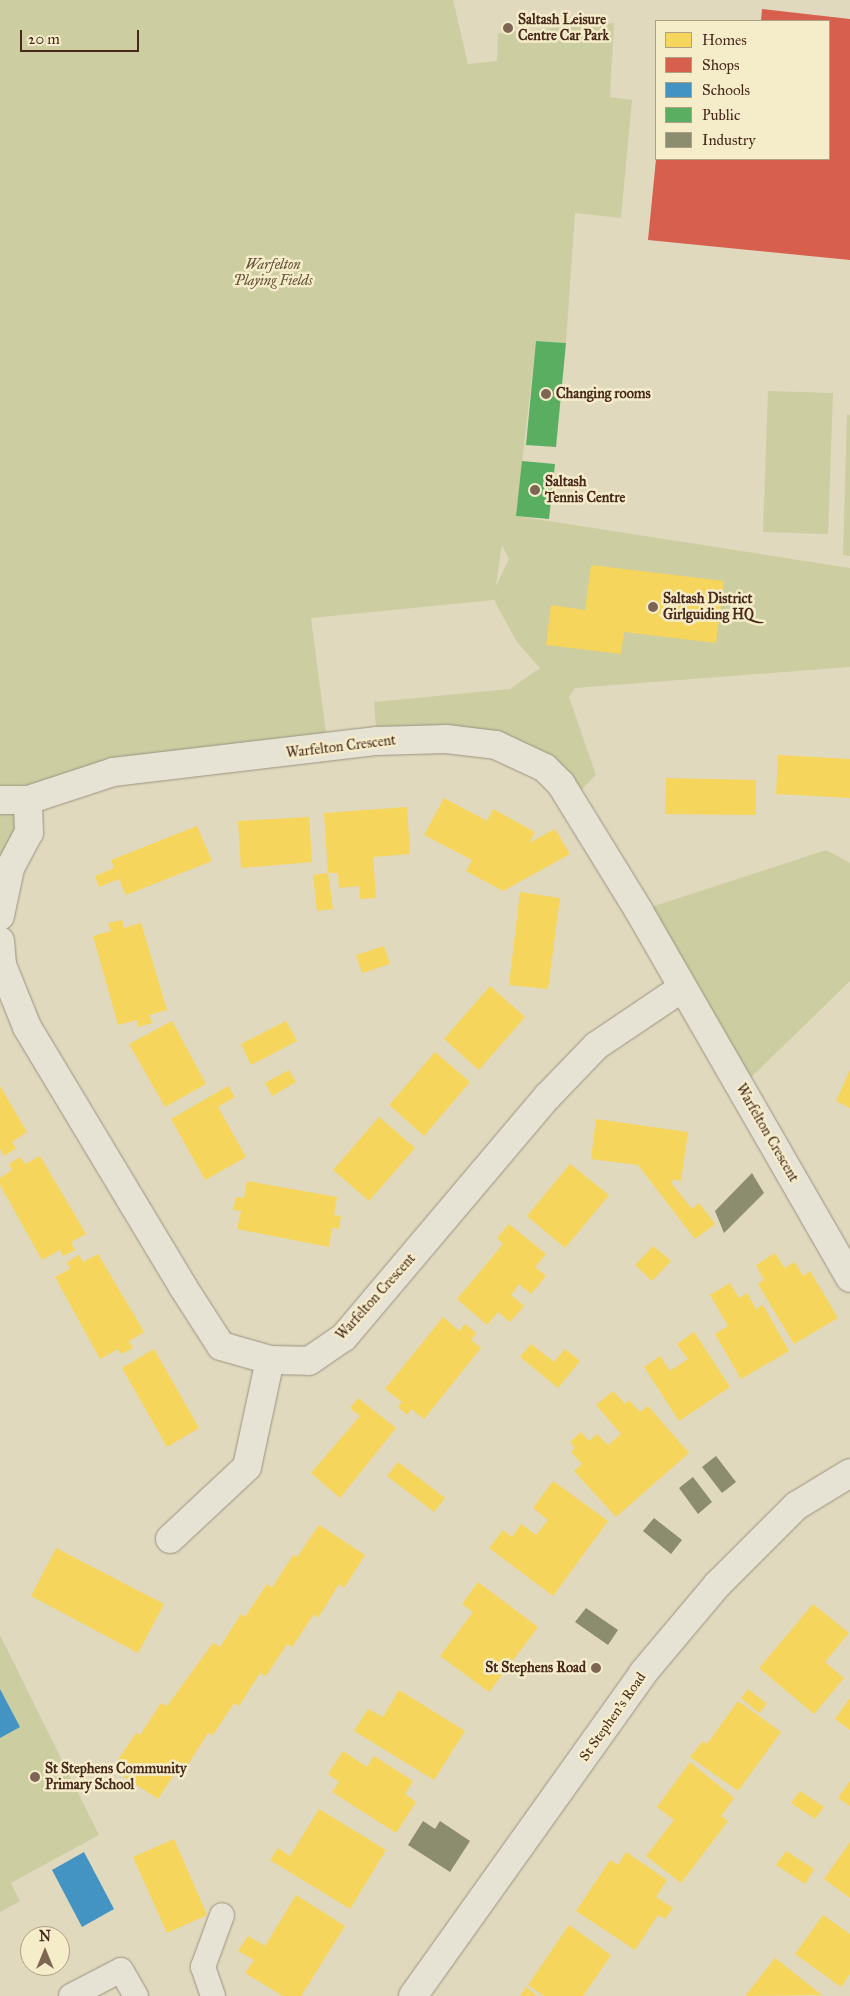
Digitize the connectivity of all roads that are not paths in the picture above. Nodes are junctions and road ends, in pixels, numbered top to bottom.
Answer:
1 (0, 800) edge
2 (28, 800) junction
3 (0, 916) edge
4 (0, 941) edge
5 (682, 988) junction
6 (850, 1278) edge
7 (270, 1360) junction
8 (850, 1473) edge
9 (170, 1540) dead end
10 (222, 1915) dead end
11 (72, 1996) edge
12 (136, 1996) edge
13 (213, 1996) edge
14 (413, 1996) edge

1 - 2 street, Warfelton Crescent
2 - 3 street
2 - 5 street, Warfelton Crescent
4 - 7 street, Warfelton Crescent
5 - 6 street, Warfelton Crescent
5 - 7 street, Warfelton Crescent
7 - 9 street
8 - 14 street, St Stephen's Road
10 - 13 lane
11 - 12 lane

